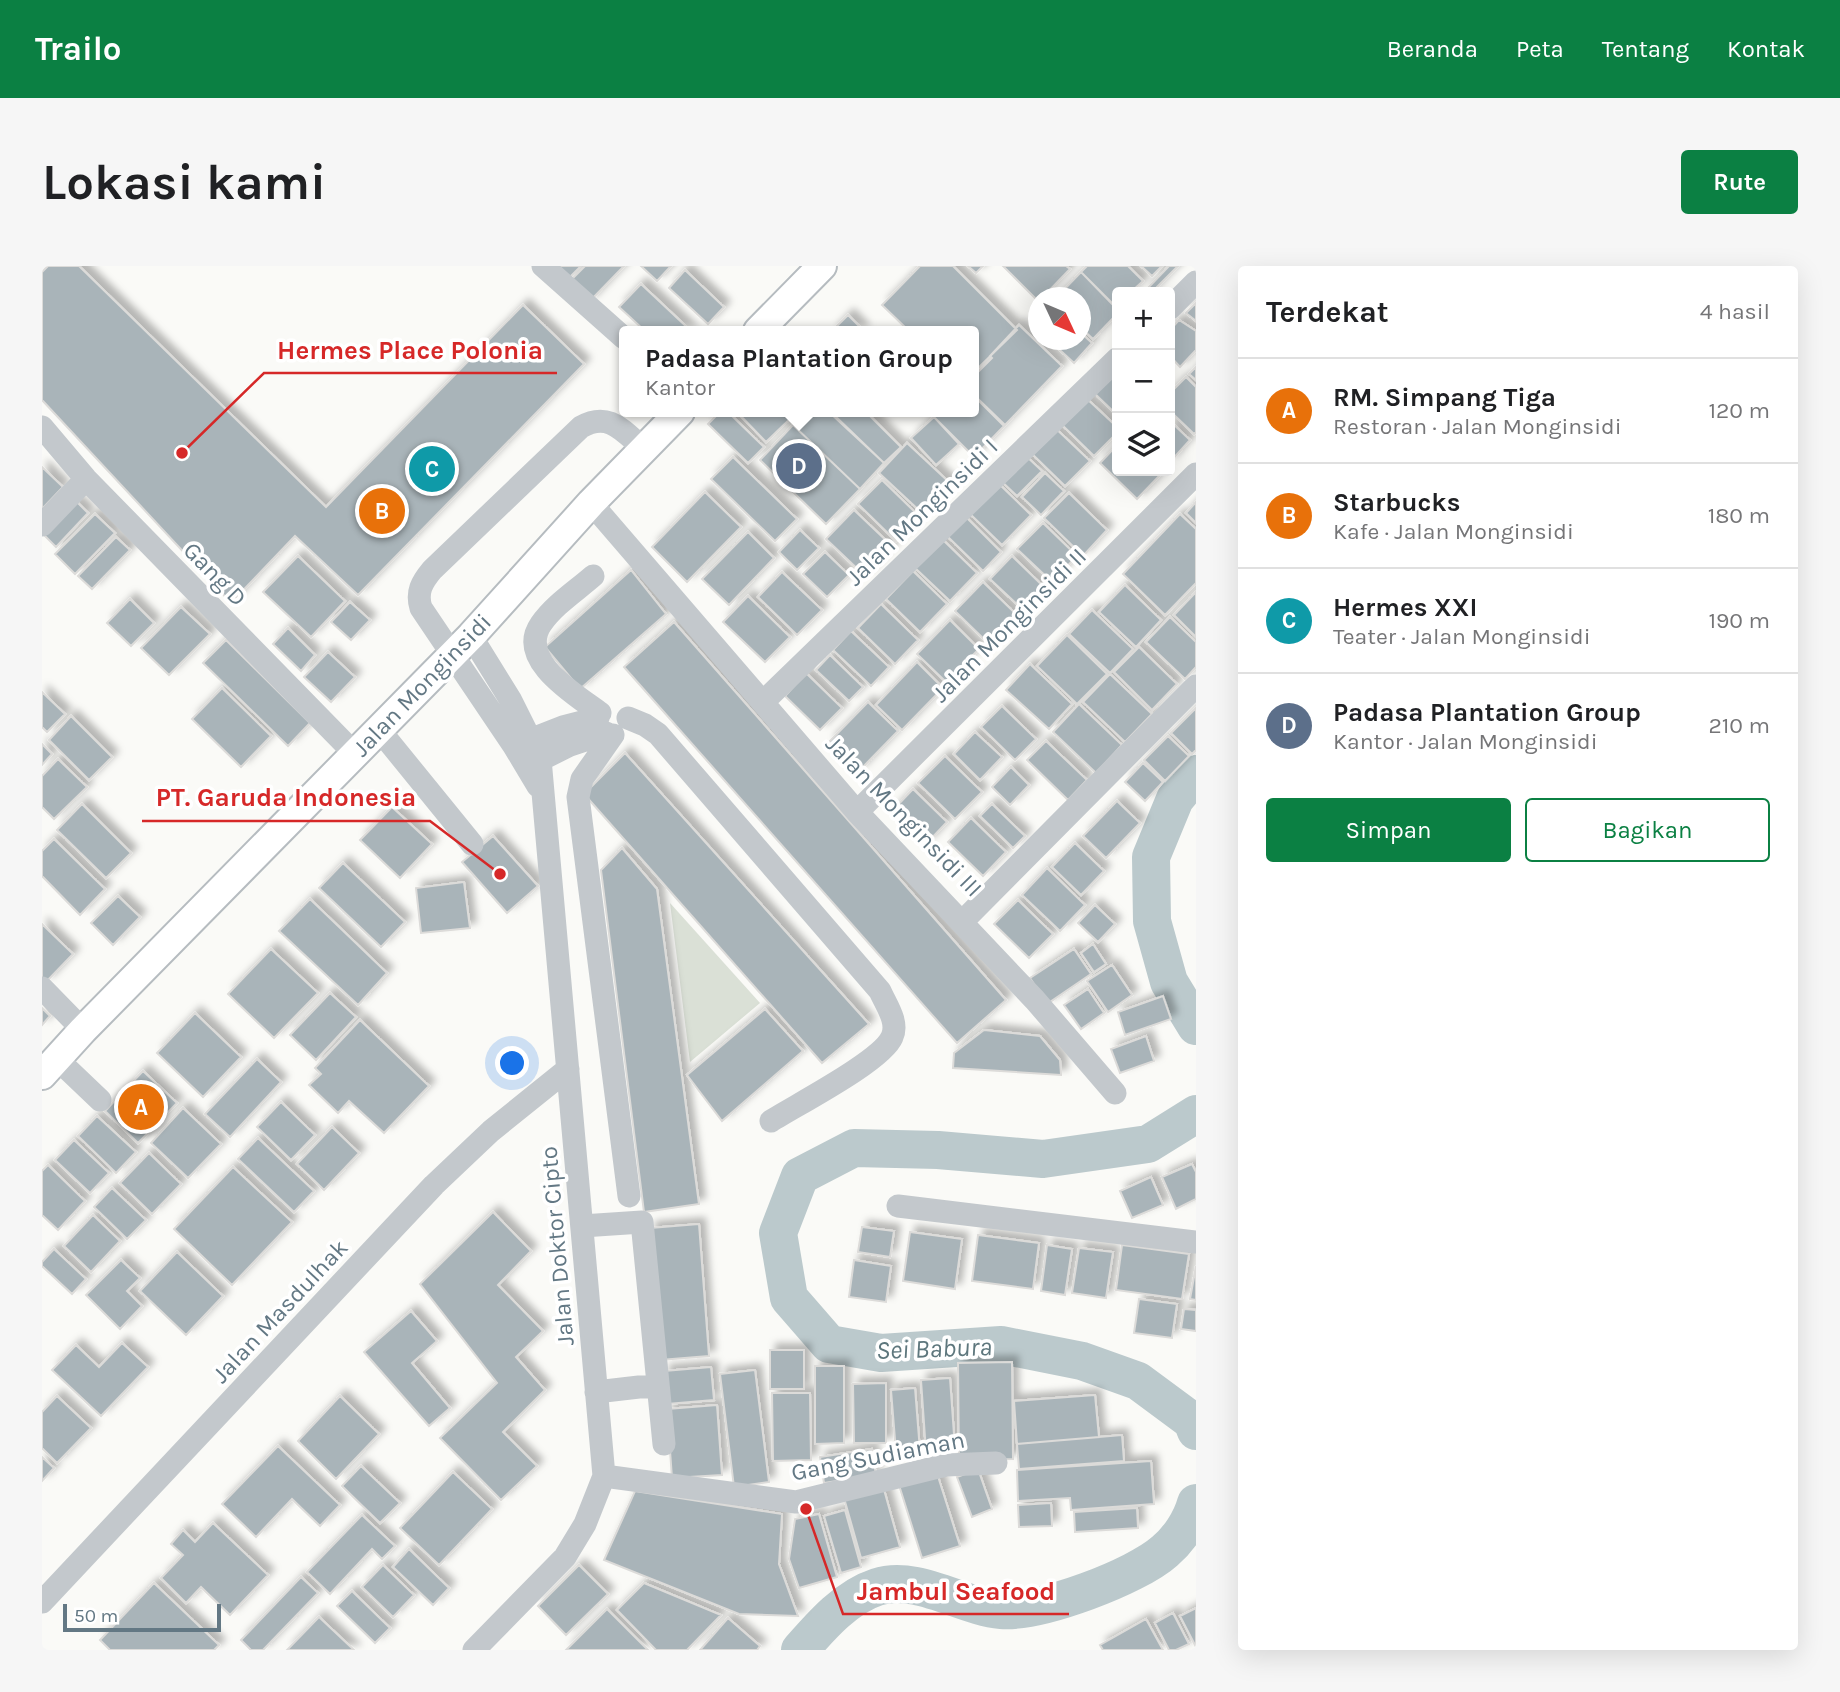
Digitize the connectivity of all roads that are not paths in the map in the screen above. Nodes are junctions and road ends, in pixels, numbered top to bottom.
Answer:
1 (543, 266) edge
2 (822, 266) edge
3 (1196, 282) edge
4 (1175, 303) edge
5 (763, 326) edge
6 (619, 334) edge
7 (1112, 364) edge
8 (675, 417) edge
9 (42, 427) edge
10 (644, 449) junction
11 (1196, 474) edge
12 (86, 479) junction
13 (591, 502) junction
14 (42, 525) edge
15 (593, 576) dead end
16 (462, 645) junction
17 (1196, 686) edge
18 (763, 702) junction
19 (609, 723) junction
20 (377, 730) junction
21 (528, 753) junction
22 (355, 754) junction
23 (858, 812) junction
24 (472, 844) dead end
25 (962, 922) junction
26 (42, 988) edge
27 (83, 1030) junction
28 (50, 1067) edge
29 (568, 1069) junction
30 (1115, 1093) dead end
31 (100, 1100) dead end
32 (771, 1121) dead end
33 (628, 1196) dead end
34 (898, 1206) dead end
35 (582, 1226) junction
36 (1196, 1242) edge
37 (658, 1387) junction
38 (596, 1392) junction
39 (664, 1444) dead end
40 (996, 1463) dead end
41 (604, 1476) junction
42 (42, 1602) edge
43 (474, 1650) edge

1 - 6 street
2 - 5 main road
3 - 4 street
7 - 18 street, Jalan Monginsidi I
8 - 10 main road, Jalan Monginsidi
9 - 12 street, Gang D
10 - 13 main road, Jalan Monginsidi
10 - 16 street
11 - 23 street, Jalan Monginsidi II
12 - 14 street
12 - 22 street, Gang D
13 - 16 main road, Jalan Monginsidi
13 - 18 street, Jalan Monginsidi III
15 - 19 street
16 - 20 main road, Jalan Monginsidi
16 - 21 street
17 - 25 street, Jalan Monginsidi III
18 - 23 street, Jalan Monginsidi III
19 - 21 street
19 - 32 street
19 - 33 street
20 - 22 main road, Jalan Monginsidi
20 - 24 street
21 - 29 street, Jalan Doktor Cipto
22 - 27 main road, Jalan Monginsidi
23 - 25 street, Jalan Monginsidi III
25 - 30 street
26 - 27 street
27 - 28 main road, Jalan Monginsidi
28 - 31 street
29 - 35 street, Jalan Doktor Cipto
29 - 42 street, Jalan Masdulhak
34 - 36 street
35 - 37 street
35 - 38 street, Jalan Doktor Cipto
37 - 38 street
37 - 39 street
38 - 41 street, Jalan Doktor Cipto
40 - 41 street, Gang Sudiaman
41 - 43 street, Jalan Doktor Cipto

